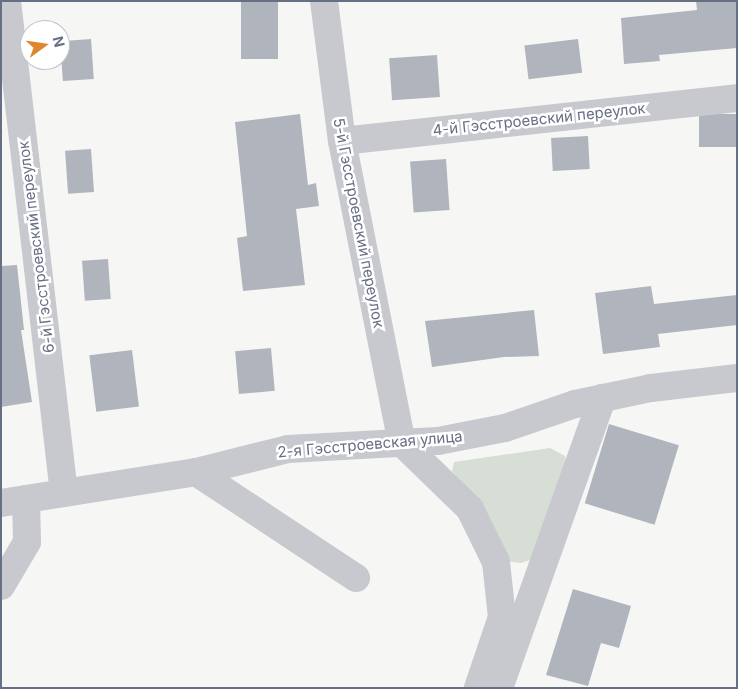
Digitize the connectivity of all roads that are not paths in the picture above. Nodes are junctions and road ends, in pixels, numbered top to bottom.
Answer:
1 (7, 1) edge
2 (324, 1) edge
3 (737, 98) edge
4 (342, 140) junction
5 (737, 378) edge
6 (602, 398) junction
7 (402, 443) junction
8 (196, 472) junction
9 (64, 493) junction
10 (14, 501) edge
11 (356, 578) dead end
12 (1, 586) edge
13 (478, 688) edge
14 (499, 688) edge

1 - 9 street, 6-й Гэсстроевский переулок
2 - 4 street, 5-й Гэсстроевский переулок
3 - 4 street, 4-й Гэсстроевский переулок
4 - 7 street, 5-й Гэсстроевский переулок
5 - 6 street, 2-я Гэсстроевская улица
6 - 7 street, 2-я Гэсстроевская улица
6 - 14 street
7 - 8 street, 2-я Гэсстроевская улица
7 - 13 street
8 - 9 street, 2-я Гэсстроевская улица
8 - 11 street
9 - 10 street, 2-я Гэсстроевская улица
10 - 12 street

